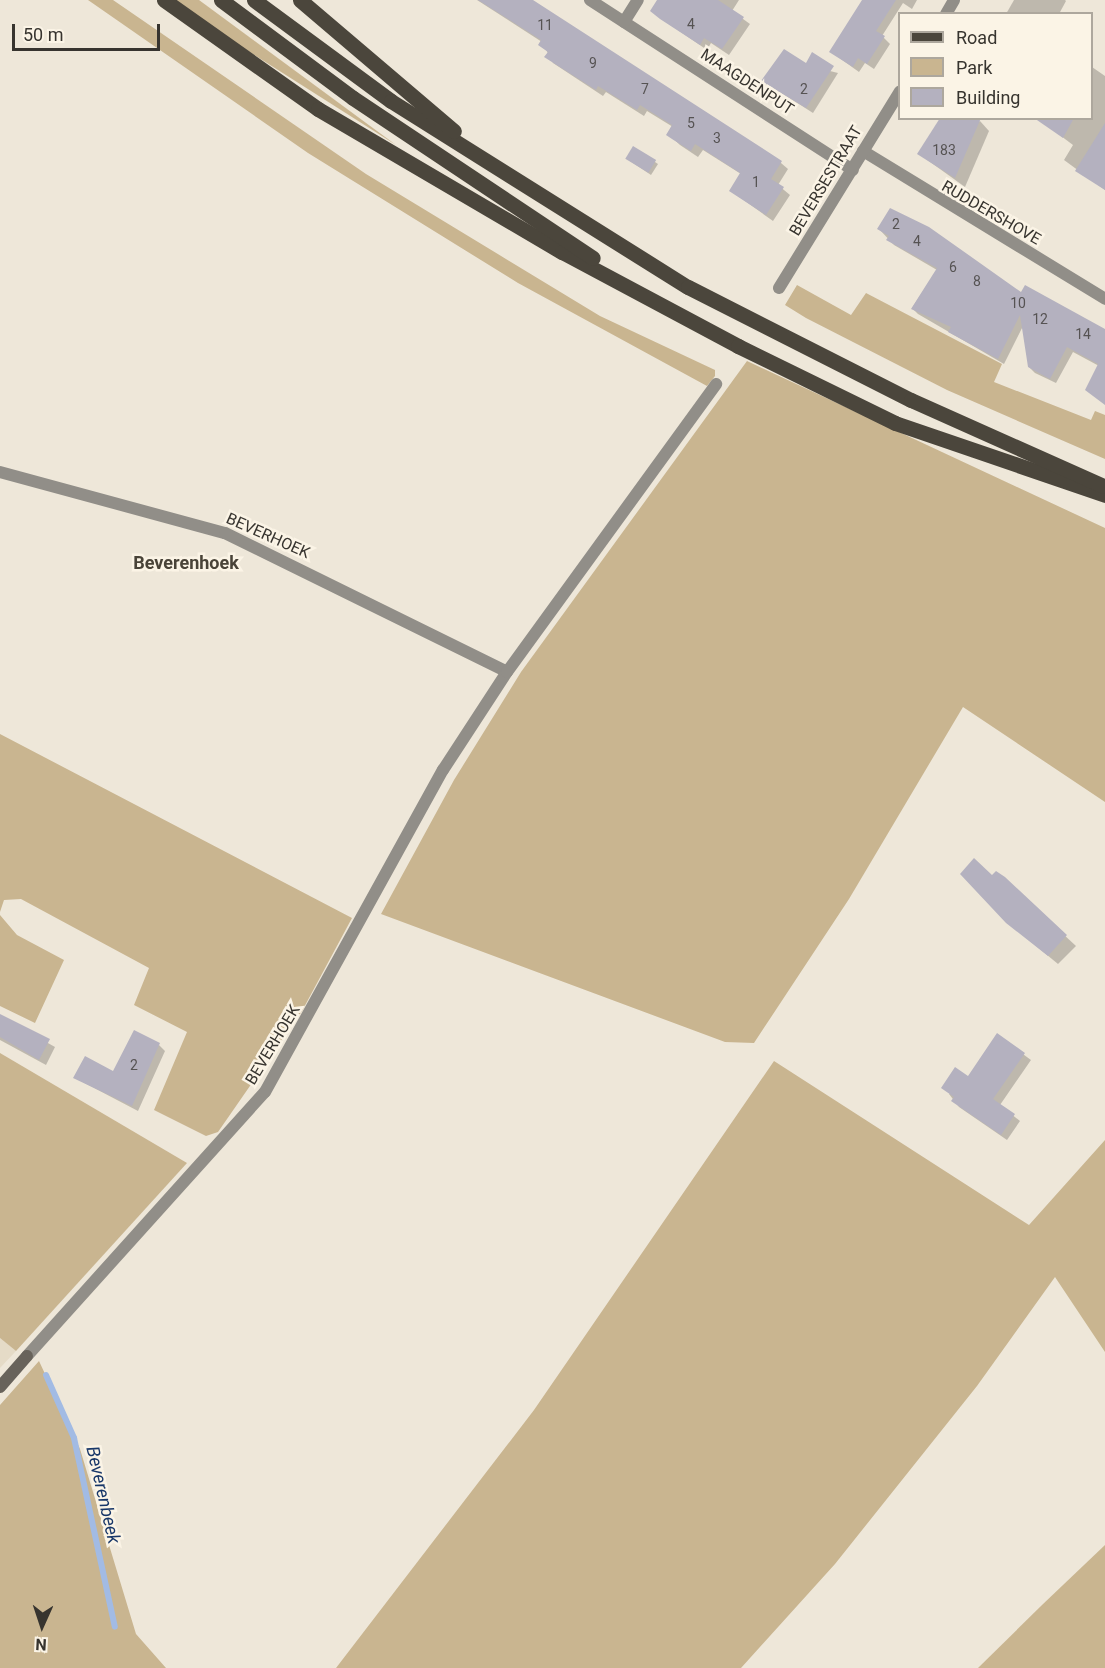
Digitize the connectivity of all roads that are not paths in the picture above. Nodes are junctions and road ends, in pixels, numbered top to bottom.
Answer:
1 (164, 0) edge
2 (221, 0) edge
3 (254, 0) edge
4 (300, 0) edge
5 (590, 0) edge
6 (638, 0) edge
7 (624, 22) junction
8 (898, 94) edge
9 (863, 151) junction
10 (853, 170) junction
11 (507, 175) junction
12 (779, 288) dead end
13 (1105, 298) edge
14 (658, 302) junction
15 (716, 384) dead end
16 (0, 472) edge
17 (1105, 487) edge
18 (1105, 495) edge
19 (507, 672) junction
20 (0, 1387) edge

1 - 14 main road
2 - 14 main road
3 - 11 main road
4 - 11 main road
5 - 7 street, MAAGDENPUT
6 - 7 street
7 - 10 street, MAAGDENPUT
8 - 9 street, BEVERSESTRAAT
9 - 10 street, BEVERSESTRAAT
9 - 13 street, RUDDERSHOVE
10 - 12 street, BEVERSESTRAAT
11 - 17 main road
14 - 18 main road
15 - 19 street, BEVERHOEK
16 - 19 street, BEVERHOEK
19 - 20 street, BEVERHOEK

